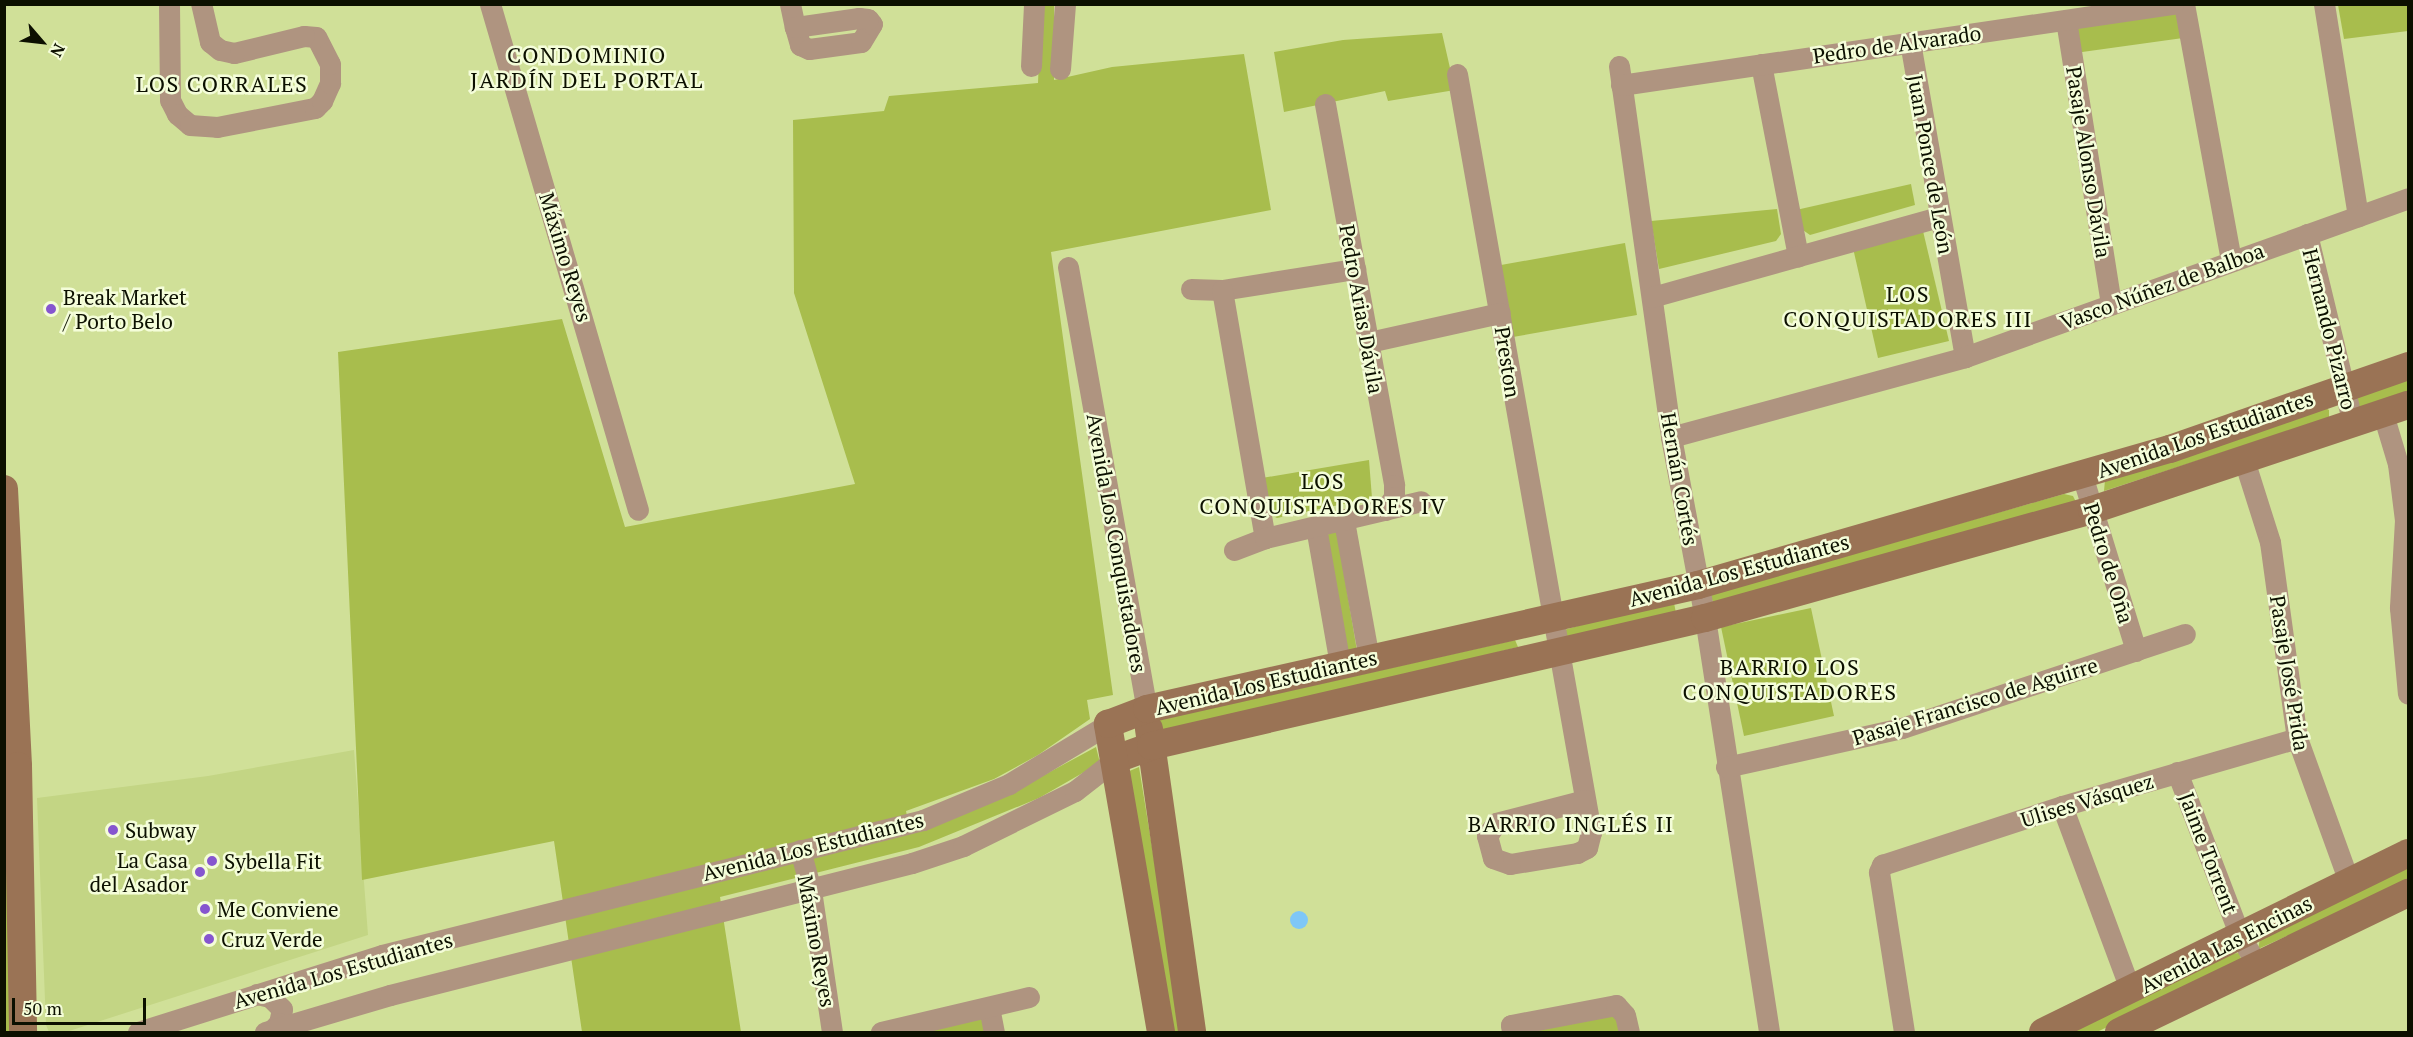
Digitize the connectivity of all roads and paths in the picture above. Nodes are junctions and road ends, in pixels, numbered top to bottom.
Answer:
1 (169, 4) edge
2 (201, 4) edge
3 (490, 4) edge
4 (790, 4) edge
5 (1034, 4) edge
6 (1065, 4) edge
7 (2173, 4) edge
8 (2184, 4) edge
9 (2324, 4) edge
10 (2066, 20) junction
11 (795, 27) dead end
12 (1910, 42) junction
13 (1761, 64) junction
14 (1031, 66) dead end
15 (1060, 69) dead end
16 (1457, 74) dead end
17 (1620, 75) joint
18 (1325, 104) dead end
19 (2409, 198) edge
20 (2358, 216) junction
21 (1939, 217) junction
22 (2307, 234) junction
23 (1798, 256) junction
24 (2231, 261) junction
25 (1068, 267) dead end
26 (1354, 269) junction
27 (1191, 289) dead end
28 (1222, 290) junction
29 (1652, 297) junction
30 (2111, 304) junction
31 (1500, 313) junction
32 (1369, 342) junction
33 (1965, 357) junction
34 (2409, 366) edge
35 (2344, 387) junction
36 (2396, 409) edge
37 (2353, 424) junction
38 (1671, 437) junction
39 (2244, 460) junction
40 (2082, 475) junction
41 (4, 489) edge
42 (1421, 501) dead end
43 (638, 510) dead end
44 (1385, 510) junction
45 (2092, 510) junction
46 (1344, 521) junction
47 (1316, 527) junction
48 (1265, 538) junction
49 (1234, 550) dead end
50 (7, 572) edge
51 (1698, 585) junction
52 (1551, 616) junction
53 (1705, 618) junction
54 (2186, 634) dead end
55 (2136, 651) junction
56 (1556, 652) junction
57 (1369, 658) junction
58 (1340, 664) junction
59 (2409, 694) edge
60 (1147, 709) junction
61 (1108, 724) junction
62 (2297, 738) junction
63 (1151, 746) junction
64 (1116, 759) junction
65 (1726, 767) junction
66 (2177, 772) junction
67 (1585, 800) junction
68 (2062, 806) junction
69 (800, 850) junction
70 (2409, 854) edge
71 (2349, 882) junction
72 (811, 890) junction
73 (2409, 893) edge
74 (2240, 936) junction
75 (13, 960) edge
76 (2258, 966) junction
77 (2131, 992) junction
78 (257, 994) junction
79 (1029, 997) dead end
80 (989, 1007) junction
81 (268, 1031) edge
82 (23, 1032) edge
83 (138, 1032) edge
84 (832, 1032) edge
85 (881, 1032) edge
86 (994, 1032) edge
87 (1161, 1032) edge
88 (1192, 1032) edge
89 (1512, 1032) edge
90 (1629, 1032) edge
91 (1769, 1032) edge
92 (1904, 1032) edge
93 (2043, 1032) edge
94 (2119, 1032) edge

1 - 2 street
3 - 43 street, Máximo Reyes
4 - 11 street
5 - 14 street
6 - 15 street
7 - 10 street, Pedro de Alvarado
8 - 24 street
9 - 20 street
10 - 12 street, Pedro de Alvarado
10 - 30 street, Pasaje Alonso Dávila
12 - 13 street, Pedro de Alvarado
12 - 21 street, Juan Ponce de León
13 - 17 street, Pedro de Alvarado
13 - 23 street
16 - 31 street, Preston
17 - 29 street, Hernán Cortés
18 - 26 street, Pedro Arias Dávila
19 - 20 street, Vasco Núñez de Balboa
20 - 22 street, Vasco Núñez de Balboa
21 - 23 street
21 - 33 street, Juan Ponce de León
22 - 24 street, Vasco Núñez de Balboa
22 - 35 street, Hernando Pizarro
23 - 29 street
24 - 30 street, Vasco Núñez de Balboa
25 - 60 street, Avenida Los Conquistadores
26 - 28 street
26 - 32 street, Pedro Arias Dávila
27 - 28 street
28 - 48 street
29 - 38 street, Hernán Cortés
30 - 33 street, Vasco Núñez de Balboa
31 - 32 street
31 - 52 street, Preston
32 - 44 street, Pedro Arias Dávila
33 - 38 street, Vasco Núñez de Balboa
34 - 35 street, Avenida Los Estudiantes
35 - 37 street, Hernando Pizarro
35 - 40 street, Avenida Los Estudiantes
36 - 37 street, Avenida Los Estudiantes
36 - 59 street
37 - 39 street, Avenida Los Estudiantes
38 - 51 street, Hernán Cortés
39 - 45 street, Avenida Los Estudiantes
39 - 62 street, Pasaje José Prida
40 - 45 street, Pedro de Oña
40 - 51 street, Avenida Los Estudiantes
41 - 50 street
42 - 44 street
44 - 46 street
45 - 53 street, Avenida Los Estudiantes
45 - 55 street, Pedro de Oña
46 - 47 street
46 - 57 street
47 - 48 street
47 - 58 street
48 - 49 street
50 - 75 street
51 - 52 street, Avenida Los Estudiantes
51 - 53 street, Hernán Cortés
52 - 56 street, Preston
52 - 57 street, Avenida Los Estudiantes
53 - 56 street, Avenida Los Estudiantes
53 - 65 street, Hernán Cortés
54 - 55 street, Pasaje Francisco de Aguirre
55 - 65 street, Pasaje Francisco de Aguirre
56 - 63 street, Avenida Los Estudiantes
56 - 67 street, Preston
57 - 58 street, Avenida Los Estudiantes
58 - 60 street, Avenida Los Estudiantes
60 - 61 street, Avenida Los Estudiantes
60 - 63 street, Avenida Los Conquistadores
61 - 64 street
61 - 69 street, Avenida Los Estudiantes
62 - 66 street, Ulises Vásquez
62 - 71 street, Pasaje José Prida
63 - 64 street, Avenida Los Estudiantes
63 - 88 street, Avenida Los Conquistadores
64 - 72 street, Avenida Los Estudiantes
64 - 87 street
65 - 91 street, Hernán Cortés
66 - 68 street, Ulises Vásquez
66 - 74 street, Jaime Torrent
67 - 67 street, Preston
68 - 77 street
68 - 92 street, Ulises Vásquez
69 - 72 street, Máximo Reyes
69 - 78 street, Avenida Los Estudiantes
70 - 71 street, Avenida Las Encinas
71 - 74 street, Avenida Las Encinas
72 - 81 street, Avenida Los Estudiantes
72 - 84 street, Máximo Reyes
73 - 76 street, Avenida Las Encinas
74 - 76 street, Jaime Torrent
74 - 77 street, Avenida Las Encinas
75 - 82 street
76 - 94 street, Avenida Las Encinas
77 - 93 street, Avenida Las Encinas
78 - 81 street
78 - 83 street, Avenida Los Estudiantes
79 - 80 street
80 - 85 street
80 - 86 street
89 - 90 street

